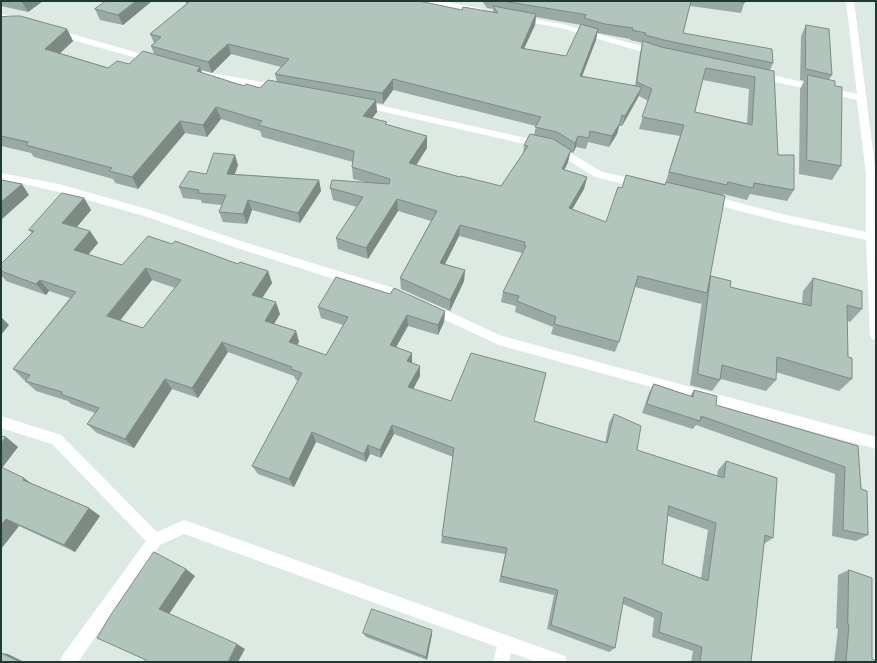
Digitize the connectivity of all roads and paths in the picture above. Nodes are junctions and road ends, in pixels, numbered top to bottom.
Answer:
1 (426, 1) edge
2 (466, 1) edge
3 (850, 1) edge
4 (472, 9) junction
5 (487, 12) edge
6 (1, 16) edge
7 (510, 16) edge
8 (31, 24) edge
9 (46, 29) edge
10 (666, 56) edge
11 (159, 62) edge
12 (189, 70) edge
13 (752, 74) edge
14 (290, 91) edge
15 (862, 98) junction
16 (352, 102) edge
17 (873, 175) edge
18 (1, 176) edge
19 (652, 186) edge
20 (697, 197) edge
21 (872, 237) junction
22 (876, 336) edge
23 (1, 422) edge
24 (876, 443) edge
25 (155, 540) junction
26 (506, 642) junction
27 (68, 662) edge
28 (501, 662) edge
29 (559, 662) edge

1 - 4 street
2 - 4 street
3 - 15 street
4 - 5 street
6 - 8 street
7 - 10 street
9 - 11 street
12 - 14 street
13 - 15 street
15 - 17 street
16 - 19 street
17 - 21 street
18 - 24 street
20 - 21 street
21 - 22 street
23 - 25 street
25 - 26 street
25 - 27 street
26 - 28 street
26 - 29 street

